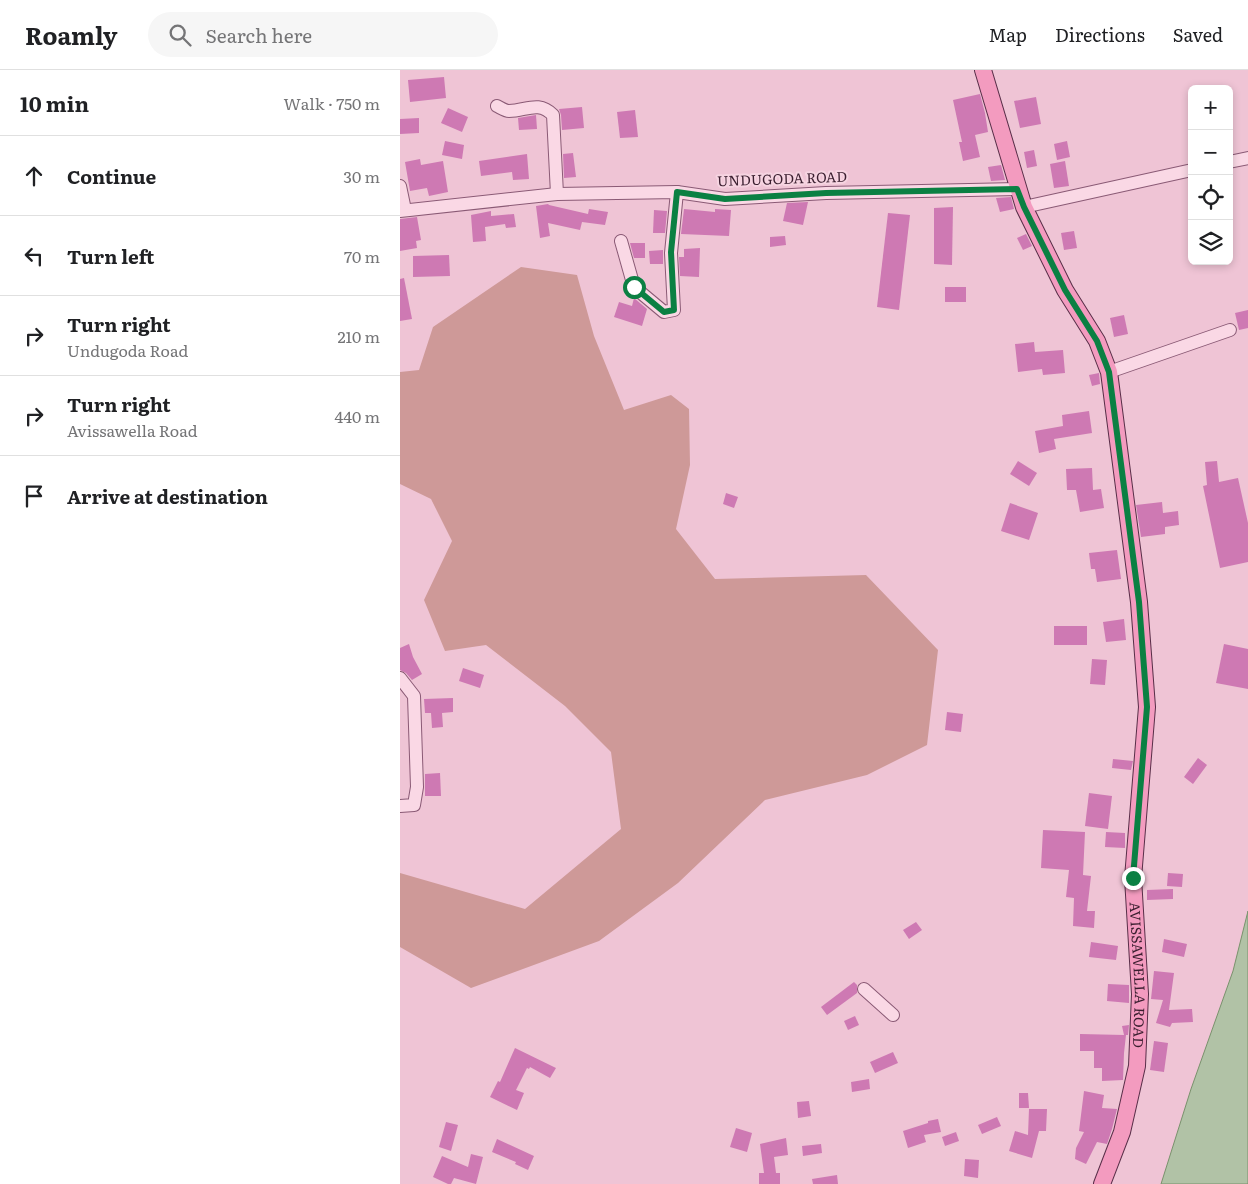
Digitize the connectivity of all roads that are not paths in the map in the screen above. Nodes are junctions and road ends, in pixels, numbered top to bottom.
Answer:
1 (983, 70) edge
2 (497, 106) dead end
3 (1248, 158) edge
4 (1233, 161) edge
5 (1188, 171) edge
6 (400, 186) edge
7 (1017, 189) junction
8 (677, 192) junction
9 (557, 194) junction
10 (1024, 207) junction
11 (402, 211) edge
12 (621, 241) dead end
13 (1230, 330) dead end
14 (1109, 372) junction
15 (400, 678) edge
16 (400, 806) edge
17 (864, 989) dead end
18 (893, 1015) dead end
19 (1102, 1184) edge

1 - 7 main road, AVISSAWELLA ROAD
2 - 9 street
3 - 4 street
5 - 10 street
6 - 11 street
7 - 8 street, UNDUGODA ROAD
7 - 10 main road, AVISSAWELLA ROAD
8 - 9 street, UNDUGODA ROAD
8 - 12 street
9 - 11 street, UNDUGODA ROAD
10 - 14 main road, AVISSAWELLA ROAD
13 - 14 street
14 - 19 main road, AVISSAWELLA ROAD
15 - 16 street
17 - 18 street

